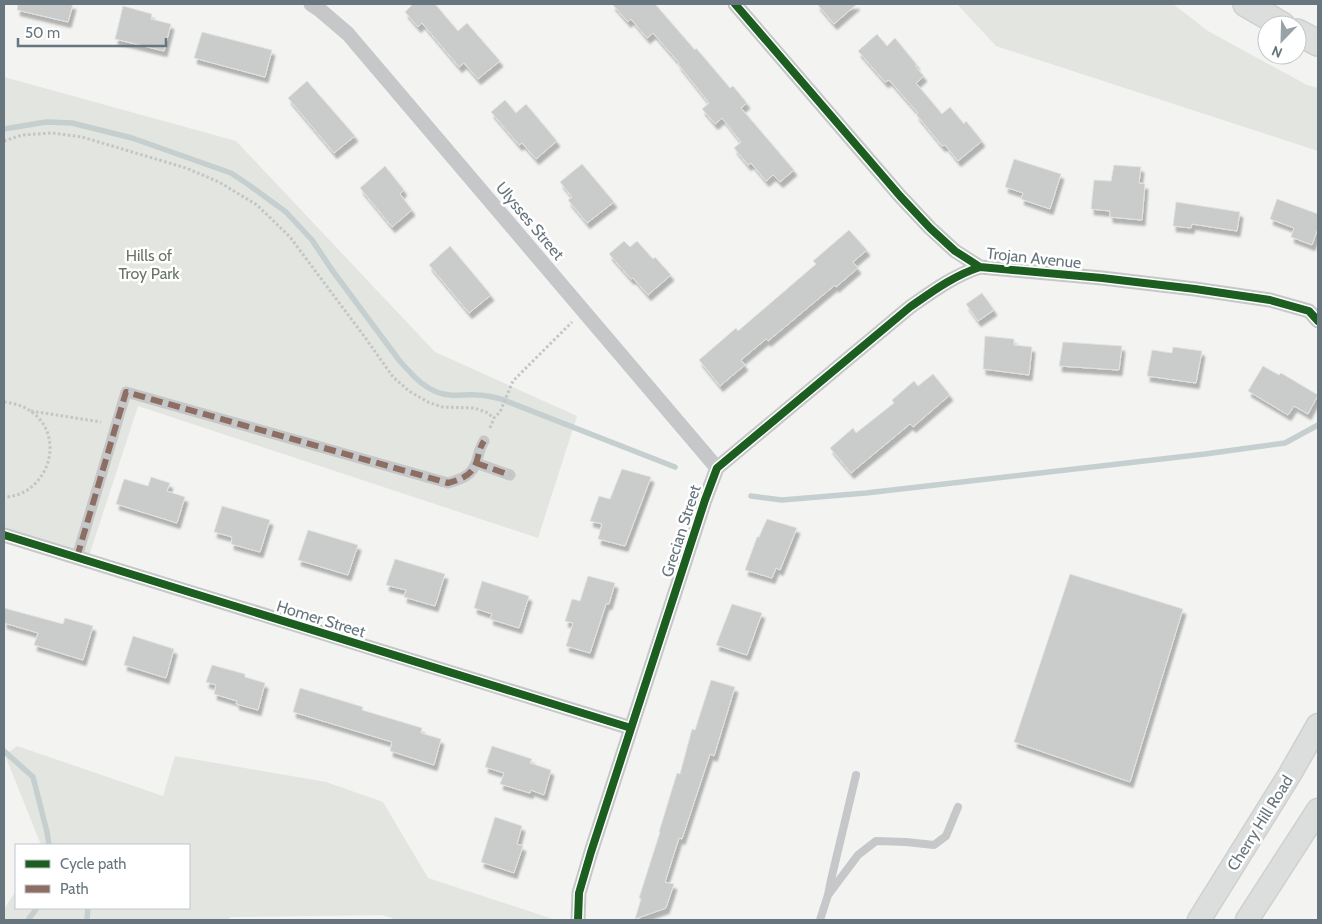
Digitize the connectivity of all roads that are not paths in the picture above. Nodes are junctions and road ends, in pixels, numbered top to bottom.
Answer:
1 (311, 4) edge
2 (735, 4) edge
3 (1246, 4) edge
4 (1265, 15) edge
5 (980, 267) junction
6 (1318, 321) edge
7 (484, 441) dead end
8 (476, 463) junction
9 (717, 468) junction
10 (510, 475) dead end
11 (4, 535) edge
12 (77, 557) junction
13 (1318, 725) edge
14 (631, 728) junction
15 (856, 775) dead end
16 (958, 806) dead end
17 (1318, 810) edge
18 (828, 895) junction
19 (578, 920) edge
20 (820, 920) edge
21 (1199, 920) edge
22 (1248, 920) edge

1 - 9 street, Ulysses Street
2 - 5 street, Trojan Avenue
3 - 4 main road
5 - 6 street, Trojan Avenue
5 - 9 street, Grecian Street
7 - 8 street
8 - 10 street
8 - 12 street
9 - 14 street, Grecian Street
11 - 12 street, Homer Street
12 - 14 street, Homer Street
13 - 21 main road, Cherry Hill Road
14 - 19 street, Grecian Street
15 - 18 lane
16 - 18 lane
17 - 22 main road
18 - 20 lane

